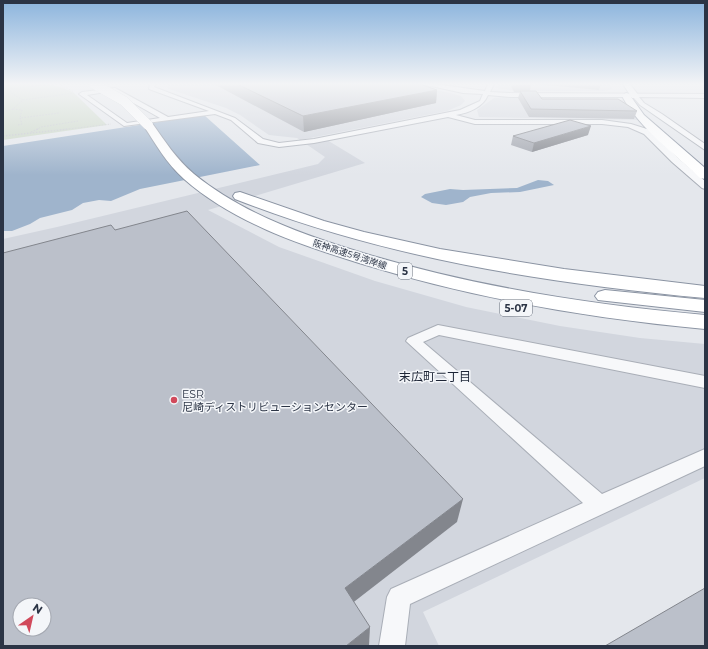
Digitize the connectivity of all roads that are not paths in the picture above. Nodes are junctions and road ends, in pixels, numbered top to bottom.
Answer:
1 (111, 114) edge
2 (139, 114) edge
3 (153, 114) edge
4 (158, 114) edge
5 (200, 114) edge
6 (222, 114) edge
7 (641, 114) edge
8 (651, 114) edge
9 (657, 114) edge
10 (449, 115) joint
11 (166, 119) junction
12 (668, 134) junction
13 (705, 148) edge
14 (171, 159) junction
15 (701, 164) edge
16 (705, 177) edge
17 (705, 186) edge
18 (240, 196) junction
19 (705, 292) edge
20 (705, 306) edge
21 (705, 322) edge
22 (705, 335) edge
23 (705, 382) edge
24 (705, 457) edge
25 (600, 505) junction
26 (392, 646) edge

1 - 11 street
2 - 14 highway, 阪神高速5号湾岸線 / 5, bridge
3 - 18 highway, 阪神高速5号湾岸線 / 5
4 - 11 street
5 - 11 street
6 - 10 street
7 - 12 highway
8 - 12 highway
9 - 13 street
10 - 17 street
12 - 15 highway
14 - 21 highway, 阪神高速5号湾岸線 / 5
14 - 22 highway, 5-07
15 - 16 highway
18 - 19 highway
18 - 20 highway, 阪神高速5号湾岸線 / 5
23 - 25 street
24 - 25 street
25 - 26 street

